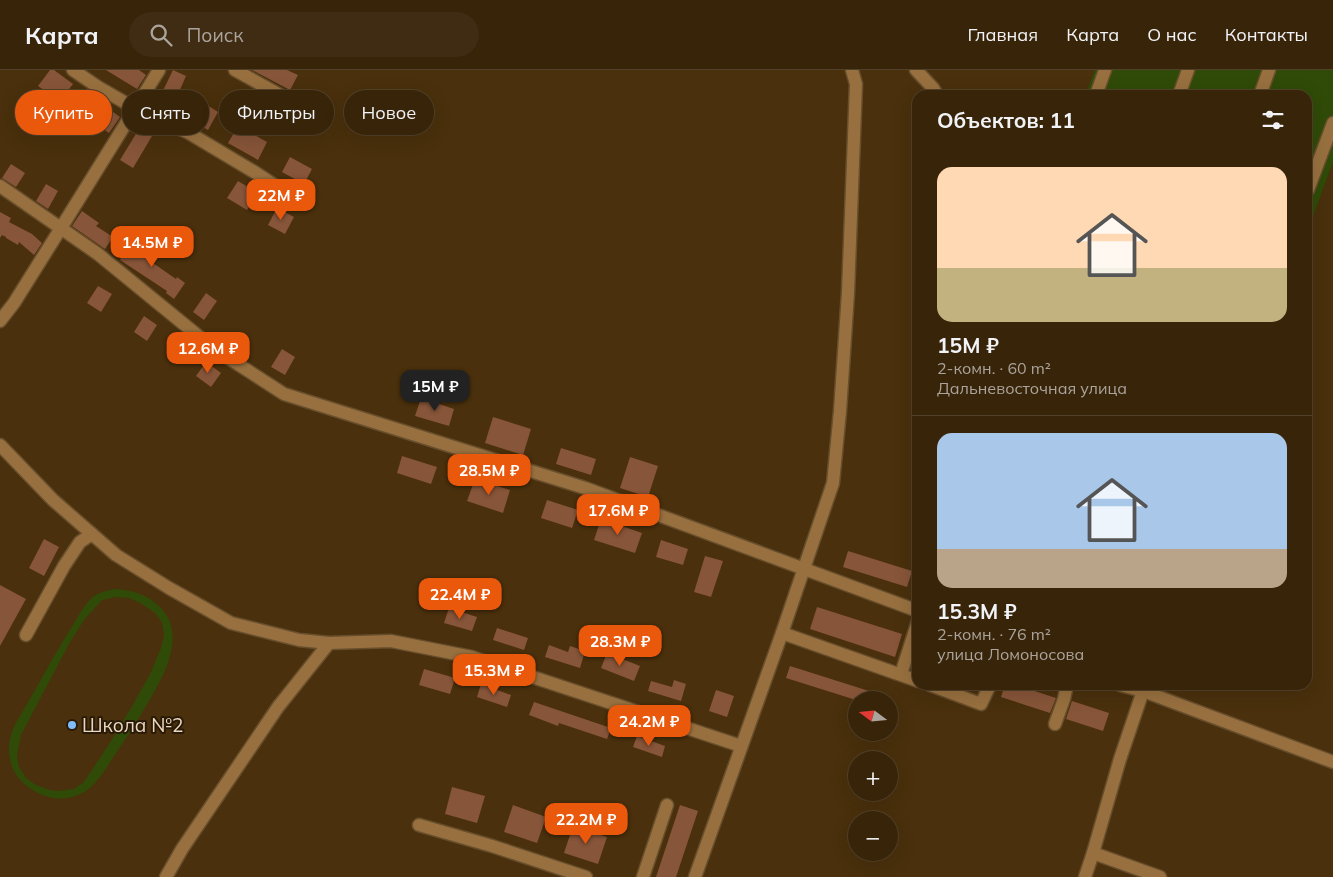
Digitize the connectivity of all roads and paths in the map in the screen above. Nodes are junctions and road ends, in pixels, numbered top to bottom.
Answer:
1 (73, 70) edge
2 (160, 70) edge
3 (235, 70) edge
4 (852, 70) edge
5 (916, 70) edge
6 (1105, 70) edge
7 (1188, 70) edge
8 (1269, 70) edge
9 (148, 90) edge
10 (272, 90) edge
11 (933, 90) edge
12 (1098, 90) edge
13 (1181, 90) edge
14 (1262, 90) edge
15 (122, 101) edge
16 (1333, 123) edge
17 (122, 131) edge
18 (192, 135) edge
19 (1312, 179) edge
20 (0, 186) edge
21 (294, 198) dead end
22 (61, 228) junction
23 (0, 321) edge
24 (0, 445) edge
25 (92, 534) junction
26 (803, 569) junction
27 (912, 609) edge
28 (782, 633) junction
29 (26, 635) dead end
30 (912, 639) edge
31 (329, 643) junction
32 (900, 674) junction
33 (912, 678) edge
34 (944, 690) edge
35 (988, 690) edge
36 (1066, 690) edge
37 (1143, 690) edge
38 (1149, 690) edge
39 (1055, 724) dead end
40 (741, 746) junction
41 (1333, 762) edge
42 (667, 805) dead end
43 (420, 825) dead end
44 (1093, 853) junction
45 (166, 877) edge
46 (586, 877) edge
47 (644, 877) edge
48 (695, 877) edge
49 (1085, 877) edge
50 (1160, 877) edge

1 - 15 street
2 - 9 street
3 - 10 street
4 - 26 street
5 - 11 street
6 - 12 street
7 - 13 street
8 - 14 street
16 - 19 street
17 - 22 street
18 - 21 street
20 - 22 street
22 - 23 street
22 - 26 street
24 - 25 street
25 - 29 street
25 - 31 street
26 - 27 street
26 - 28 street
28 - 32 street
28 - 40 street
30 - 32 street
31 - 40 street
31 - 45 street
32 - 33 street
34 - 35 street
36 - 39 street
37 - 44 street
38 - 41 street
40 - 48 street
42 - 47 street
43 - 46 street
44 - 49 street
44 - 50 street

